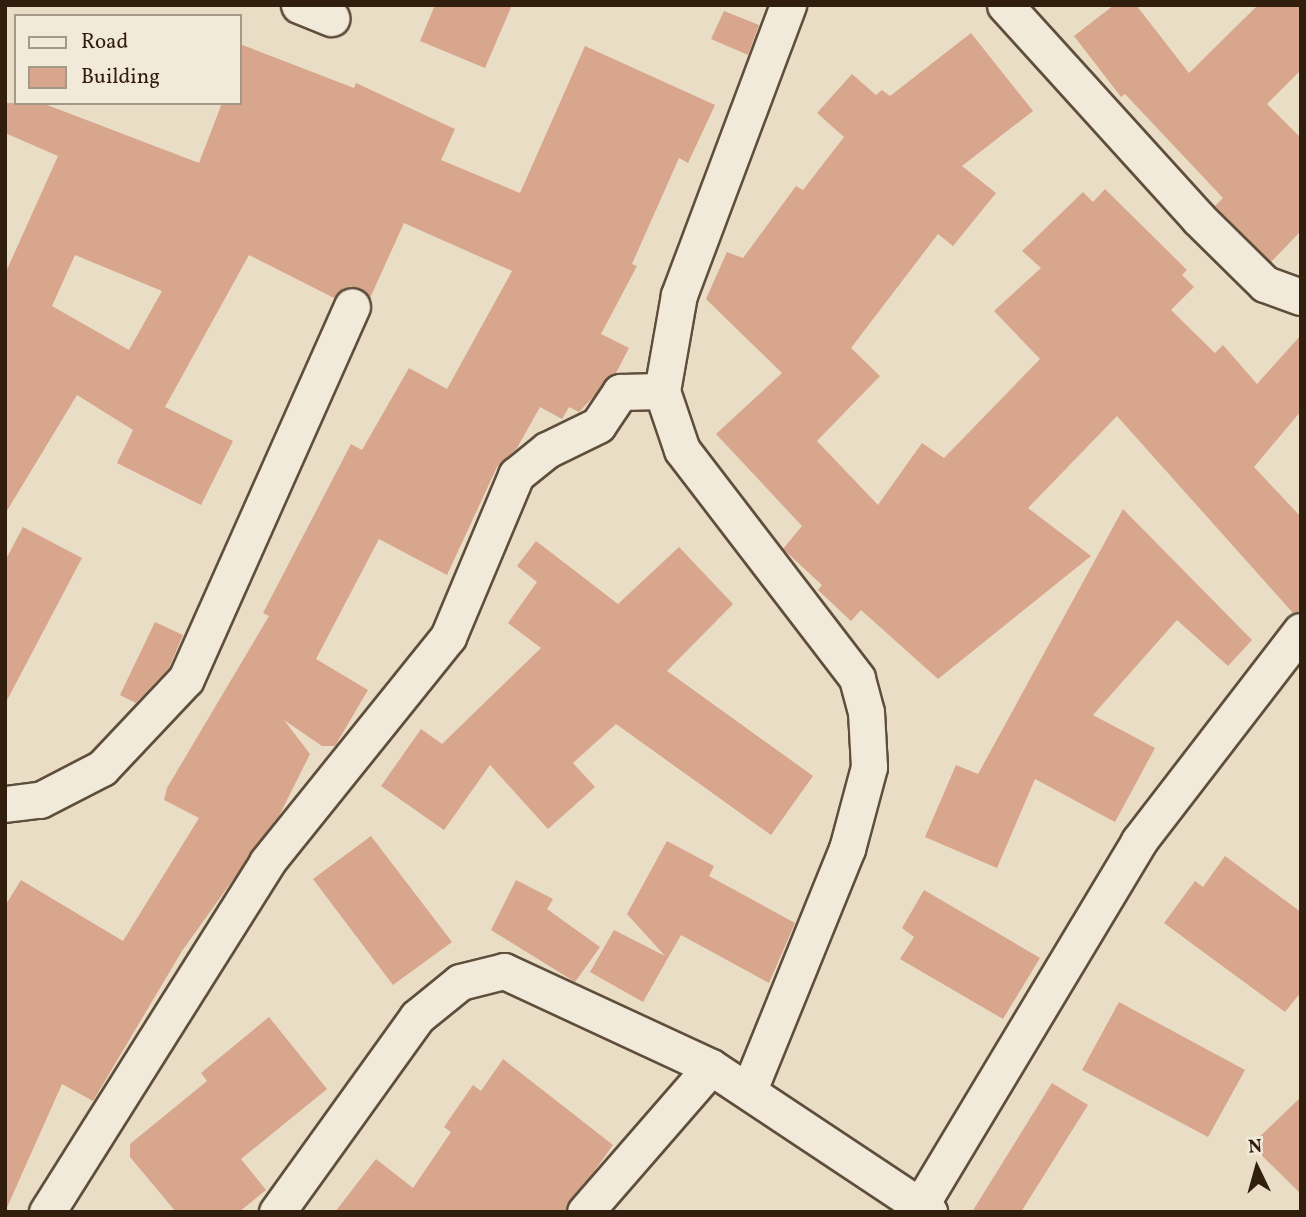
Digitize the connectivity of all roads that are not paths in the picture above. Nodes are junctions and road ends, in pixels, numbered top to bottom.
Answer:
1 (299, 5) edge
2 (788, 5) edge
3 (1005, 5) edge
4 (332, 18) dead end
5 (1301, 297) edge
6 (352, 306) dead end
7 (662, 391) junction
8 (1301, 631) edge
9 (5, 804) edge
10 (711, 1067) junction
11 (749, 1090) junction
12 (925, 1209) edge
13 (47, 1212) edge
14 (277, 1212) edge
15 (585, 1212) edge

1 - 4 street
2 - 7 street
3 - 5 street
6 - 9 street
7 - 11 street
7 - 13 street
8 - 12 street
10 - 11 street
10 - 14 street
10 - 15 street
11 - 12 street

